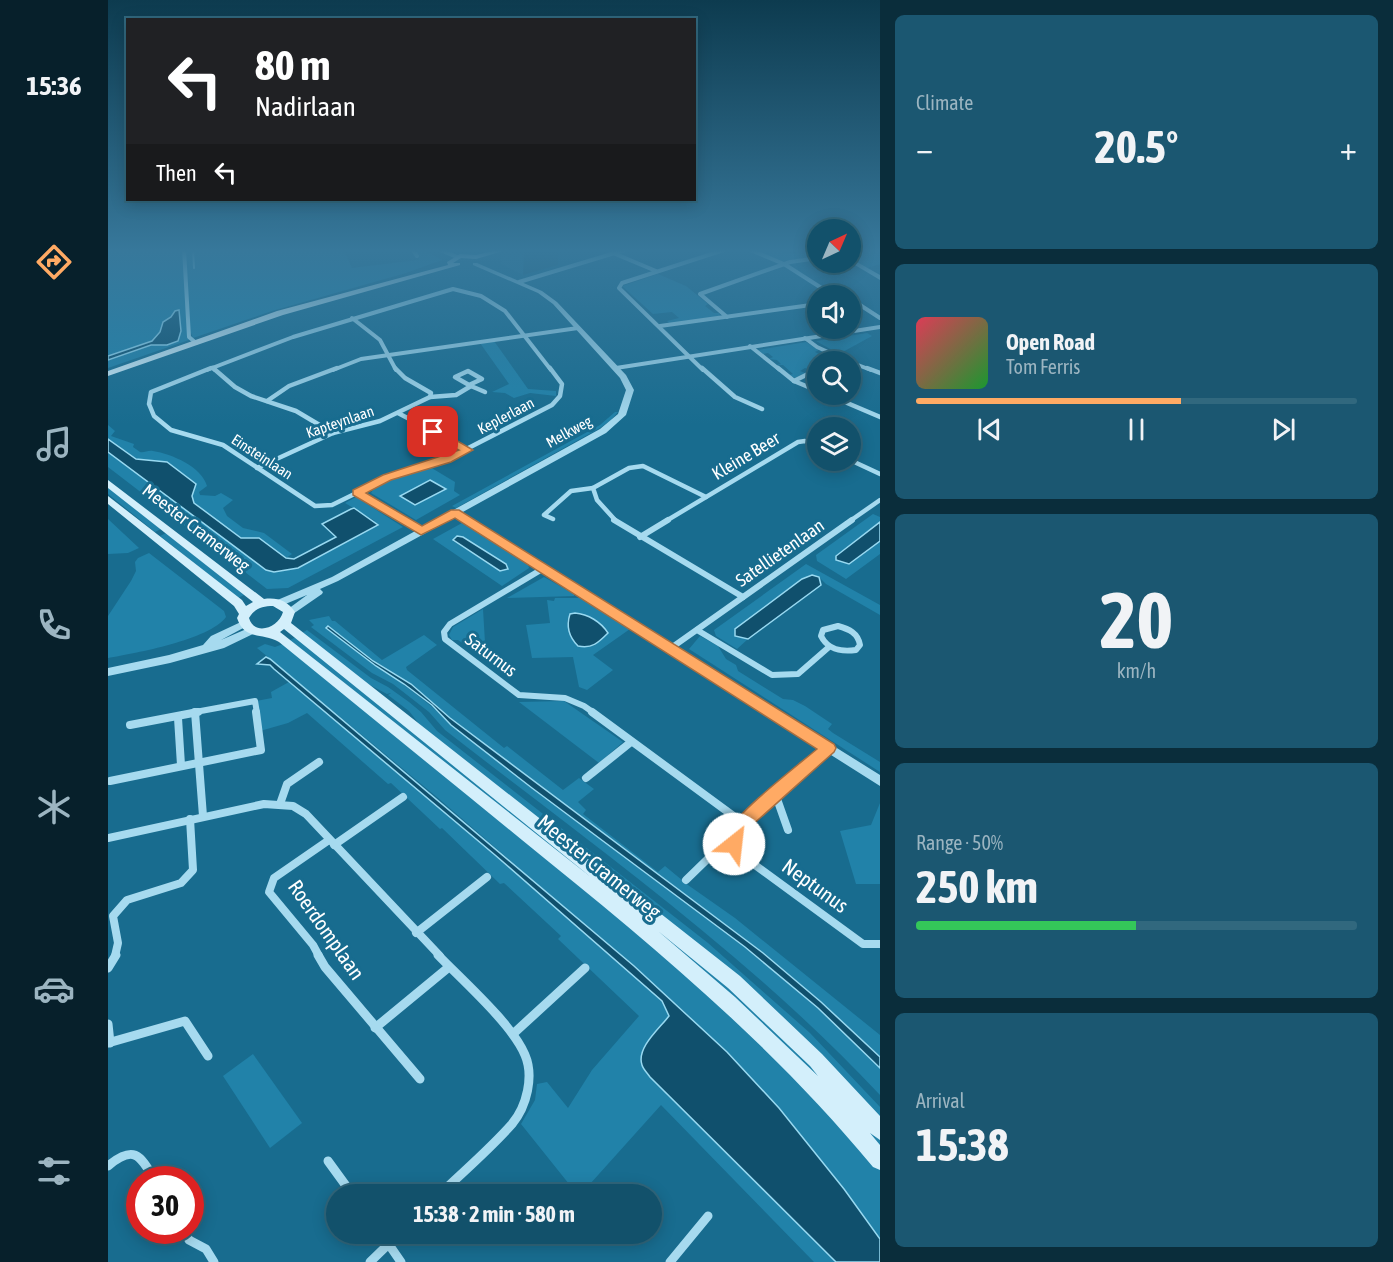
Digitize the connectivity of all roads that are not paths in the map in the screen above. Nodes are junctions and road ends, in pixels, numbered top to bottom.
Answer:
1 (186, 308) edge
2 (298, 308) edge
3 (387, 308) edge
4 (500, 308) edge
5 (560, 308) edge
6 (641, 308) edge
7 (716, 308) edge
8 (791, 308) edge
9 (864, 308) edge
10 (727, 317) junction
11 (352, 318) junction
12 (880, 318) edge
13 (660, 326) junction
14 (880, 327) edge
15 (578, 328) junction
16 (870, 328) junction
17 (879, 334) edge
18 (523, 336) junction
19 (805, 338) junction
20 (196, 343) junction
21 (750, 346) junction
22 (828, 351) edge
23 (387, 354) junction
24 (691, 355) junction
25 (861, 366) edge
26 (213, 368) junction
27 (616, 368) junction
28 (880, 373) edge
29 (108, 374) edge
30 (807, 374) edge
31 (794, 381) junction
32 (470, 386) junction
33 (807, 386) edge
34 (485, 392) dead end
35 (430, 397) junction
36 (267, 401) junction
37 (852, 405) edge
38 (762, 409) dead end
39 (398, 413) junction
40 (880, 417) edge
41 (333, 434) junction
42 (807, 443) edge
43 (468, 450) junction
44 (861, 465) edge
45 (257, 468) junction
46 (880, 474) edge
47 (108, 483) edge
48 (593, 488) junction
49 (357, 492) junction
50 (706, 497) junction
51 (108, 498) edge
52 (880, 500) edge
53 (323, 507) joint
54 (455, 513) junction
55 (553, 519) dead end
56 (421, 531) junction
57 (640, 537) junction
58 (544, 568) junction
59 (325, 585) junction
60 (743, 597) junction
61 (261, 603) junction
62 (279, 603) junction
63 (287, 618) junction
64 (246, 622) junction
65 (697, 630) junction
66 (270, 632) junction
67 (829, 647) junction
68 (671, 648) junction
69 (108, 672) edge
70 (195, 712) junction
71 (178, 718) junction
72 (130, 725) dead end
73 (631, 742) junction
74 (828, 748) junction
75 (199, 761) junction
76 (319, 762) dead end
77 (181, 765) junction
78 (586, 777) dead end
79 (110, 781) dead end
80 (880, 781) edge
81 (776, 796) junction
82 (403, 797) dead end
83 (280, 804) junction
84 (203, 816) junction
85 (190, 819) junction
86 (743, 823) junction
87 (788, 830) dead end
88 (108, 838) edge
89 (332, 843) junction
90 (734, 844) junction
91 (487, 877) dead end
92 (686, 880) dead end
93 (416, 933) junction
94 (880, 944) edge
95 (449, 967) junction
96 (585, 968) dead end
97 (108, 969) edge
98 (108, 1024) edge
99 (375, 1028) junction
100 (513, 1034) junction
101 (109, 1043) edge
102 (207, 1056) dead end
103 (420, 1079) dead end
104 (880, 1130) edge
105 (880, 1160) edge
106 (328, 1161) dead end
107 (108, 1166) edge
108 (147, 1166) edge
109 (345, 1184) edge
110 (450, 1184) edge
111 (708, 1216) dead end
112 (197, 1244) edge
113 (388, 1244) joint
114 (214, 1262) edge
115 (370, 1262) edge
116 (401, 1262) edge
117 (670, 1262) edge

1 - 20 street
2 - 20 main road
3 - 11 street, Einsteinlaan
4 - 18 street, Einsteinlaan
5 - 15 street, Melkweg
6 - 13 street
7 - 10 street
8 - 10 street
9 - 12 street
10 - 13 street
11 - 23 street
11 - 26 street, Einsteinlaan
13 - 24 street
14 - 16 street
15 - 18 street
15 - 27 street, Melkweg
16 - 17 street
16 - 19 street
18 - 23 street
18 - 43 street, Keplerlaan
19 - 21 street
19 - 22 street
20 - 29 main road
21 - 24 street
21 - 31 street
23 - 35 street
23 - 36 street
24 - 27 street
24 - 38 street
25 - 28 street
26 - 36 street
26 - 45 street, Einsteinlaan
27 - 54 street, Melkweg
30 - 31 street
31 - 33 street
32 - 32 street
32 - 34 street
32 - 35 street, Kapteynlaan
35 - 39 street, Kapteynlaan
36 - 41 street
37 - 40 street
39 - 41 street, Kapteynlaan
39 - 43 street
41 - 45 street, Kapteynlaan
42 - 50 street, Kleine Beer
43 - 49 street, Keplerlaan
44 - 46 street
45 - 53 street, Einsteinlaan
47 - 61 main road, Meester Cramerweg
48 - 50 street, Kleine Beer
48 - 55 street, Kleine Beer
48 - 57 street
49 - 53 street, Keplerlaan
49 - 56 street
50 - 57 street, Kleine Beer
51 - 64 main road, Meester Cramerweg
52 - 60 street, Satellietenlaan
54 - 56 street, Melkweg
54 - 58 street
56 - 59 street, Melkweg
57 - 60 street
58 - 68 street
58 - 73 street, Saturnus
59 - 62 street, Melkweg
59 - 63 street, Melkweg
60 - 65 street, Satellietenlaan
61 - 62 main road
61 - 64 main road
62 - 63 main road, Meester Cramerweg
63 - 66 main road
63 - 104 main road, Meester Cramerweg
64 - 66 main road
64 - 69 street
65 - 67 street
65 - 68 street, Satellietenlaan
66 - 105 main road, Meester Cramerweg
67 - 67 street
68 - 74 street
70 - 71 street
70 - 75 street
70 - 75 street
71 - 72 street
71 - 77 street
73 - 78 street
73 - 86 street, Saturnus
74 - 80 street
74 - 81 street
75 - 77 street
75 - 84 street
76 - 83 street
77 - 79 street
81 - 86 street
81 - 87 street, Neptunus
82 - 89 street, Roerdomplaan
83 - 84 street
83 - 89 street
84 - 85 street
85 - 88 street
85 - 97 street
86 - 90 street
89 - 93 street
89 - 99 street, Roerdomplaan
90 - 92 street
90 - 94 street, Neptunus
91 - 93 street
93 - 95 street
95 - 99 street
95 - 100 street
96 - 100 street
98 - 101 street
99 - 103 street, Roerdomplaan
100 - 110 street
101 - 102 street
106 - 109 street
107 - 108 street
111 - 117 street
112 - 114 street
113 - 115 street
113 - 116 street

